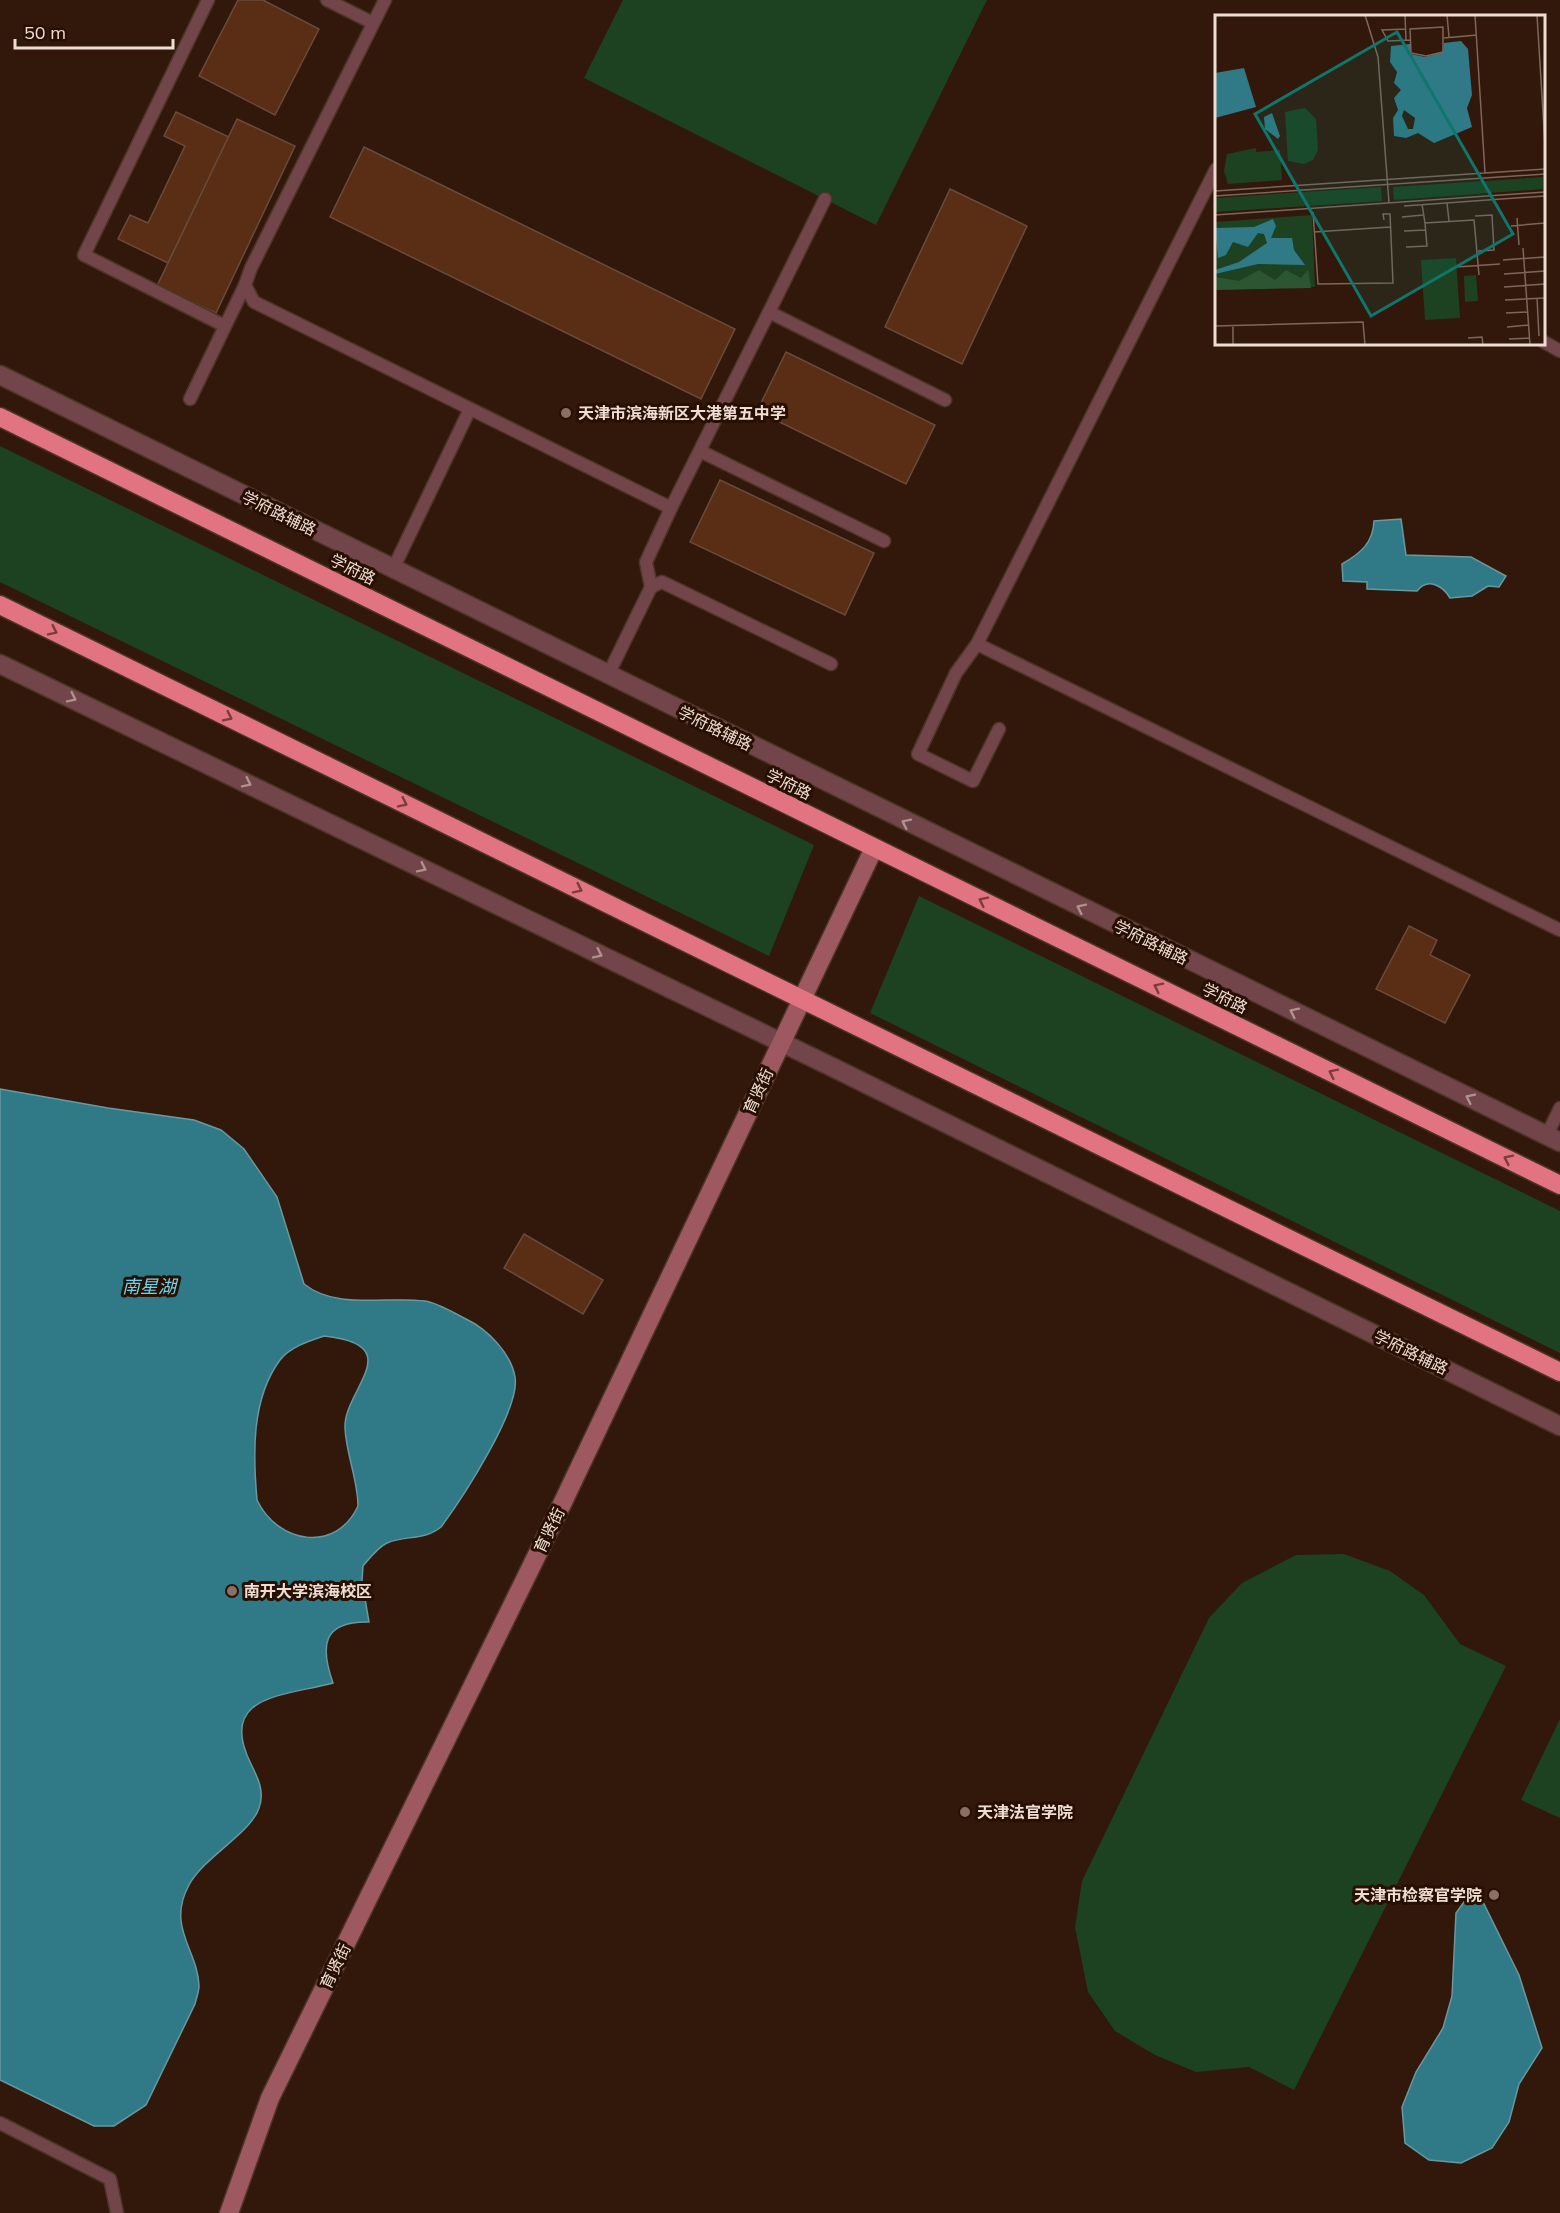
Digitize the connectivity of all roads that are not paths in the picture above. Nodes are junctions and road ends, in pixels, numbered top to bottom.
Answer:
1 (208, 0) edge
2 (327, 0) edge
3 (385, 0) edge
4 (374, 23) junction
5 (1215, 171) edge
6 (825, 199) dead end
7 (245, 285) junction
8 (769, 312) junction
9 (225, 326) junction
10 (1545, 343) edge
11 (1560, 351) edge
12 (0, 375) edge
13 (190, 399) dead end
14 (945, 400) dead end
15 (470, 409) junction
16 (0, 417) edge
17 (700, 451) junction
18 (671, 508) junction
19 (884, 541) dead end
20 (393, 569) junction
21 (651, 587) junction
22 (0, 605) edge
23 (977, 644) junction
24 (0, 664) edge
25 (831, 664) dead end
26 (608, 675) junction
27 (999, 729) dead end
28 (874, 848) junction
29 (1560, 930) edge
30 (802, 999) junction
31 (781, 1042) junction
32 (1560, 1108) edge
33 (1553, 1139) edge
34 (1560, 1185) edge
35 (1560, 1372) edge
36 (1560, 1426) edge
37 (0, 2123) edge
38 (117, 2213) edge
39 (229, 2213) edge

1 - 9 lane
2 - 4 lane
3 - 4 lane
4 - 7 lane
5 - 23 lane
6 - 8 lane
7 - 9 lane
7 - 15 lane
8 - 14 lane
8 - 17 lane
9 - 13 lane
10 - 11 lane
12 - 20 street, 学府路辅路
15 - 18 lane
15 - 20 lane
16 - 28 highway, 学府路
17 - 18 lane
17 - 19 lane
18 - 21 lane
20 - 26 street, 学府路辅路
21 - 25 lane
21 - 26 lane
22 -> 30 highway
23 - 27 lane
23 - 29 lane
24 -> 31 street, 学府路辅路
33 -> 26 street, 学府路辅路
28 - 30 street, 育贤街
34 -> 28 highway, 学府路
30 - 31 street, 育贤街
30 - 35 highway
31 - 36 street, 学府路辅路
31 - 39 street, 育贤街
32 - 33 lane
37 - 38 lane

